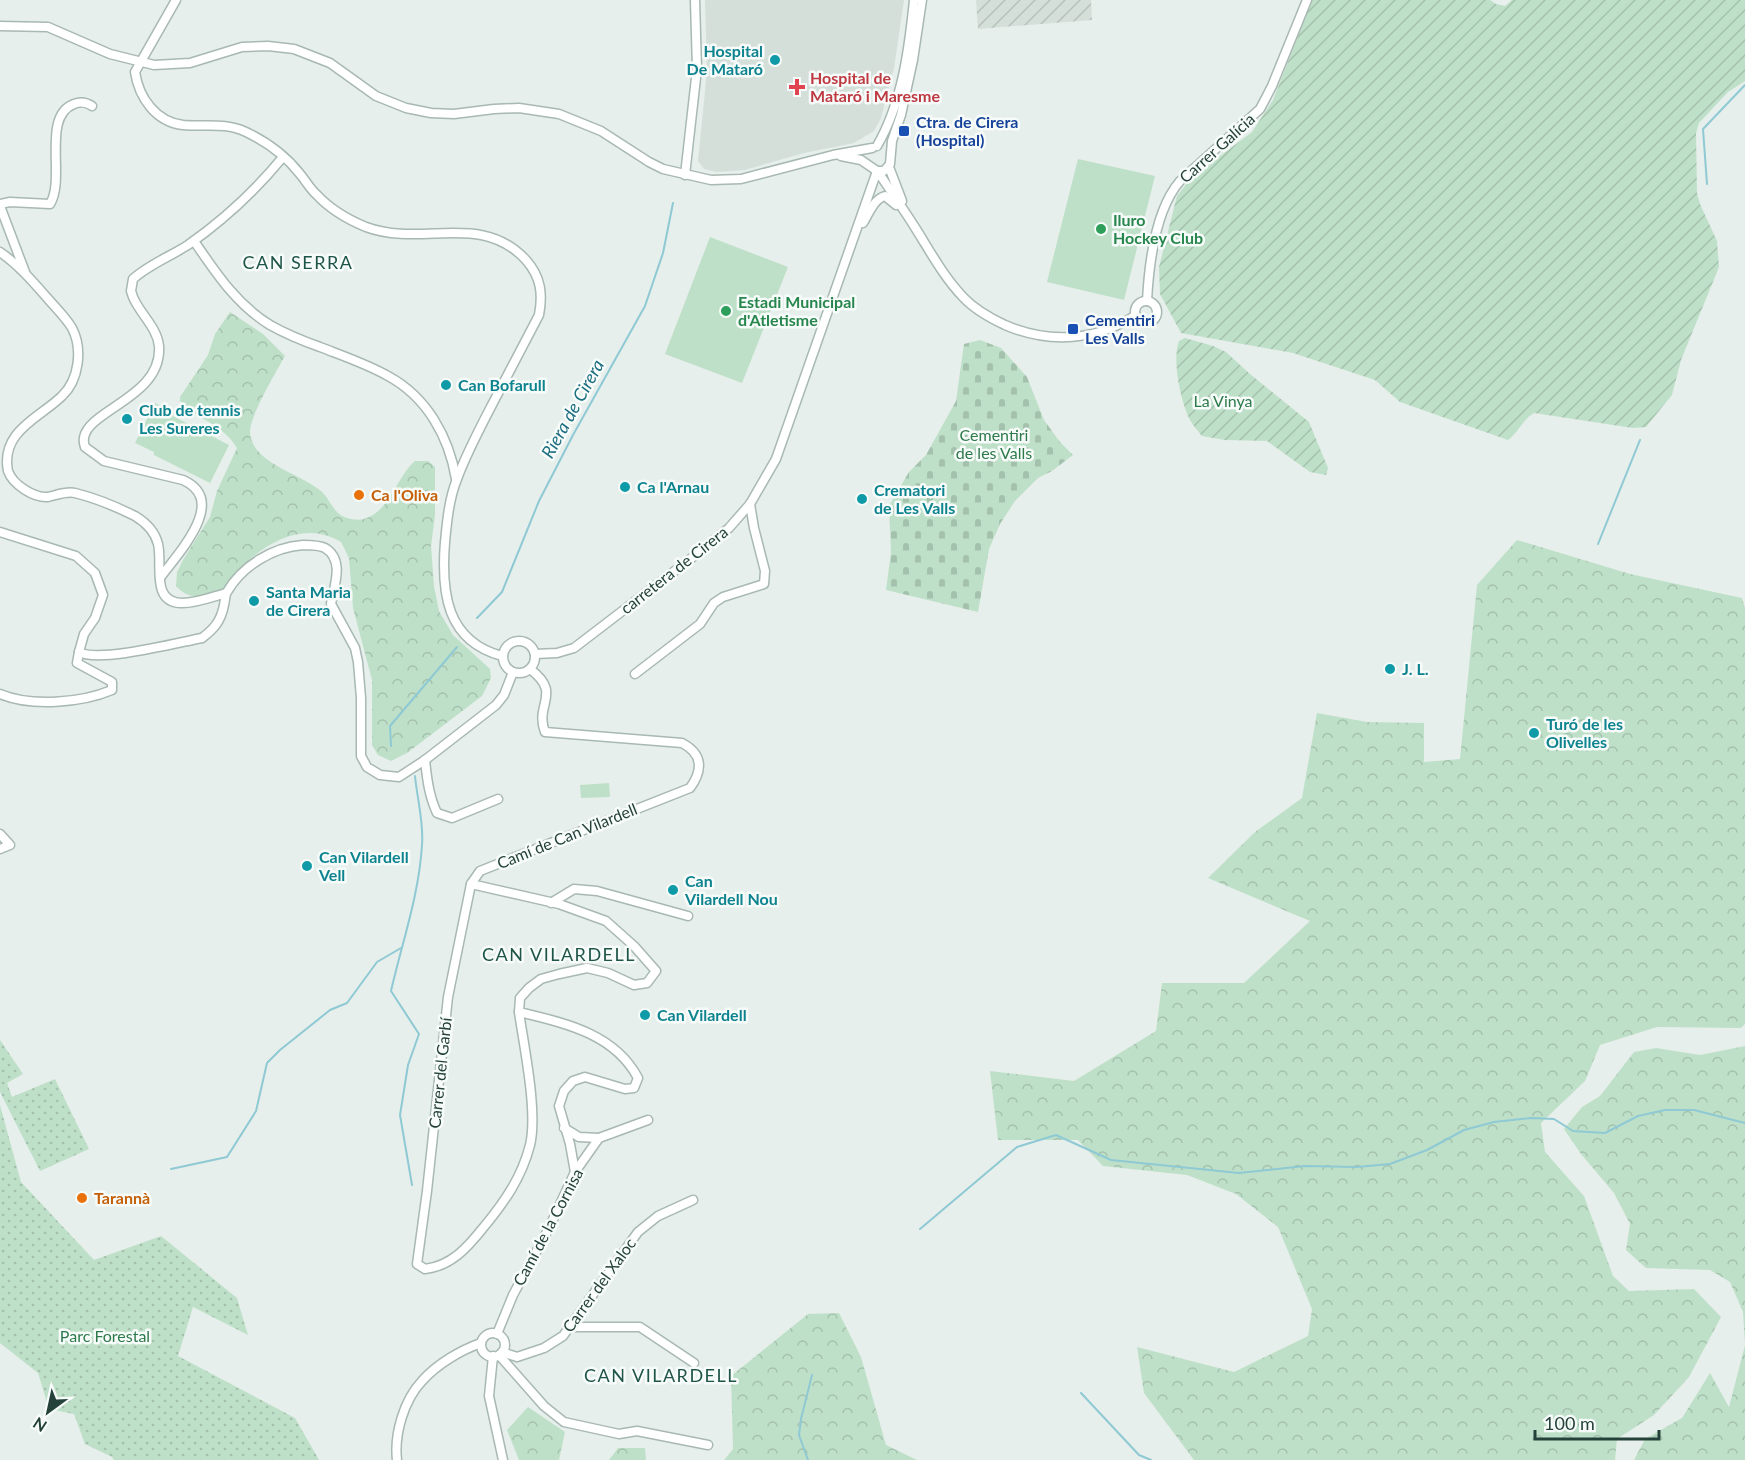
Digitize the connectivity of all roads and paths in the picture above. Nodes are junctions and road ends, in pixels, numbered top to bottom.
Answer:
1 (176, 0) edge
2 (695, 0) edge
3 (914, 0) edge
4 (922, 0) edge
5 (1307, 0) edge
6 (0, 26) edge
7 (140, 63) junction
8 (92, 106) dead end
9 (875, 147) junction
10 (890, 153) junction
11 (833, 155) junction
12 (283, 157) junction
13 (868, 165) junction
14 (889, 167) junction
15 (878, 172) junction
16 (685, 175) junction
17 (0, 205) edge
18 (909, 218) junction
19 (194, 241) junction
20 (852, 242) junction
21 (0, 252) edge
22 (26, 275) junction
23 (1147, 301) junction
24 (1136, 315) junction
25 (456, 480) junction
26 (750, 504) junction
27 (0, 532) edge
28 (160, 578) junction
29 (226, 593) junction
30 (79, 652) junction
31 (535, 654) junction
32 (502, 656) junction
33 (530, 669) junction
34 (513, 672) junction
35 (635, 674) dead end
36 (0, 694) edge
37 (425, 760) junction
38 (498, 799) dead end
39 (0, 834) edge
40 (0, 849) edge
41 (471, 884) junction
42 (551, 903) junction
43 (688, 916) dead end
44 (519, 1012) junction
45 (648, 1120) dead end
46 (564, 1127) junction
47 (599, 1138) junction
48 (575, 1172) junction
49 (693, 1200) dead end
50 (570, 1327) junction
51 (497, 1334) junction
52 (481, 1343) junction
53 (498, 1354) junction
54 (694, 1363) dead end
55 (708, 1445) dead end
56 (398, 1460) edge
57 (503, 1460) edge

1 - 7 street
2 - 16 street
3 - 9 street
4 - 10 street
5 - 23 street, Carrer Galícia
6 - 7 street
7 - 12 street
7 - 16 street
8 - 17 street
9 - 10 street
9 - 11 street
9 - 13 street
10 - 14 street
11 - 13 street
11 - 16 street
12 - 19 street
12 - 25 street
13 - 15 street
14 - 15 street
14 - 18 street
15 - 18 street
15 - 20 street, carretera de Cirera
17 - 22 street
18 - 20 street, carretera de Cirera
18 - 24 street
19 - 25 street
19 - 28 street
20 - 26 street, carretera de Cirera
21 - 22 street
22 - 28 street
23 - 24 street
23 - 24 street
25 - 32 street
26 - 31 street, carretera de Cirera
26 - 35 street
27 - 30 street
28 - 29 street
29 - 30 street
29 - 37 street
30 - 36 street
31 - 32 street
31 - 33 street
32 - 34 street
33 - 34 street
33 - 41 street, Camí de Can Vilardell
34 - 37 street
37 - 38 street
39 - 40 street
41 - 42 street, Camí de Can Vilardell
41 - 44 street, Carrer del Garbí
42 - 43 street
42 - 44 street, Camí de Can Vilardell
44 - 46 street
45 - 47 street
46 - 47 street
46 - 48 street
47 - 48 street, Camí de la Cornisa
48 - 51 street, Camí de la Cornisa
49 - 50 street, Carrer del Xaloc
50 - 53 street, Carrer del Xaloc
50 - 54 street
51 - 52 street
51 - 53 street
52 - 53 street
52 - 56 street
53 - 55 street
53 - 57 street

